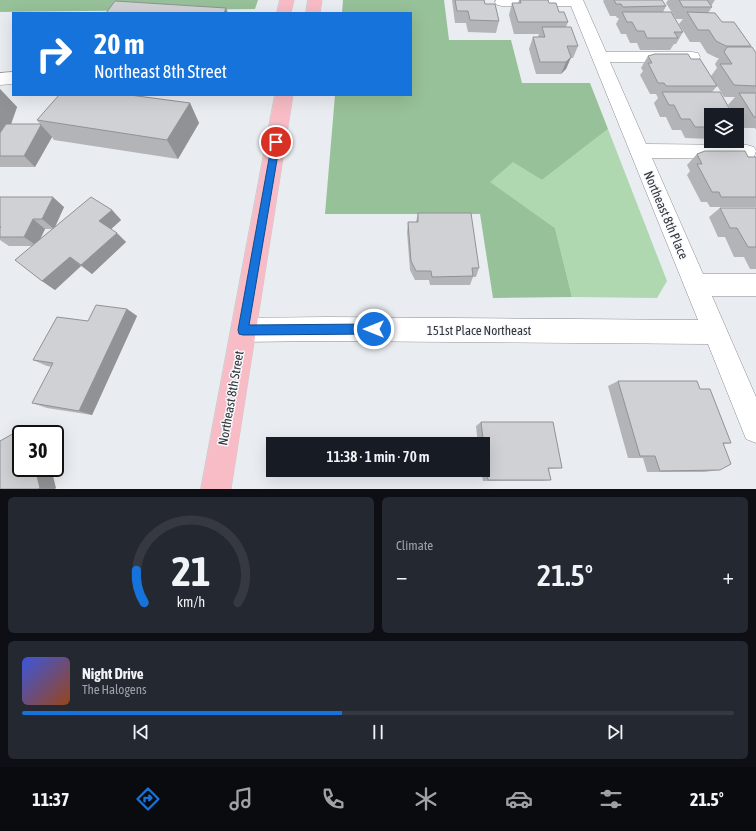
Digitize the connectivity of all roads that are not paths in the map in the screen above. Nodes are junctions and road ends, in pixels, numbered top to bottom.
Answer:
1 (287, 0) edge
2 (315, 0) edge
3 (577, 1) edge
4 (502, 2) dead end
5 (284, 12) edge
6 (313, 12) edge
7 (600, 57) junction
8 (692, 57) edge
9 (12, 78) edge
10 (0, 79) edge
11 (284, 96) edge
12 (640, 151) junction
13 (747, 152) edge
14 (696, 285) junction
15 (756, 285) edge
16 (243, 330) junction
17 (715, 332) junction
18 (756, 429) edge
19 (216, 489) edge

1 - 5 main road
2 - 6 main road
3 - 4 street
3 - 7 street, Northeast 8th Place
7 - 8 street
7 - 12 street, Northeast 8th Place
9 - 10 street
11 - 16 main road, Northeast 8th Street
12 - 13 street
12 - 14 street, Northeast 8th Place
14 - 15 street
14 - 17 street, Northeast 8th Place
16 - 17 street, 151st Place Northeast
16 - 19 main road, Northeast 8th Street
17 - 18 street, Northeast 8th Place

